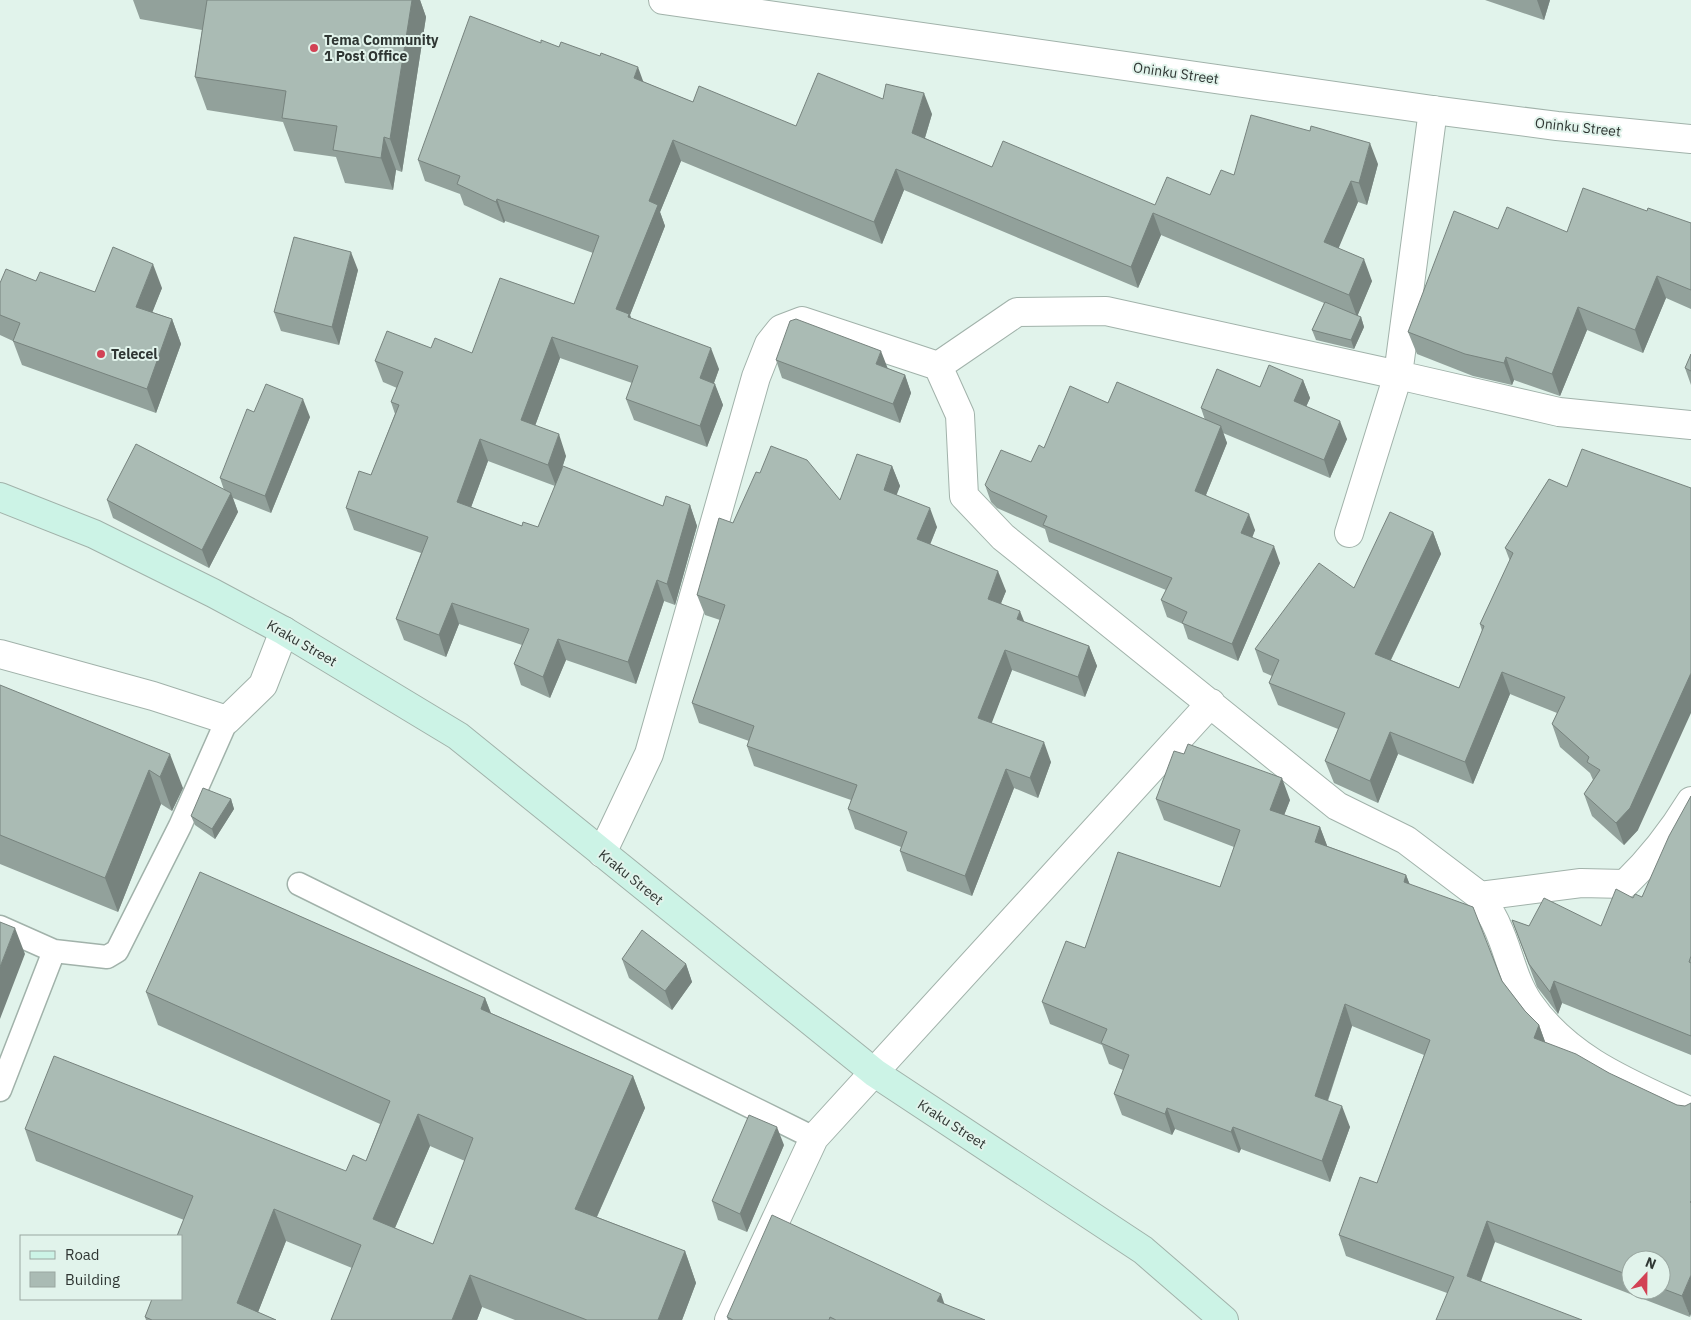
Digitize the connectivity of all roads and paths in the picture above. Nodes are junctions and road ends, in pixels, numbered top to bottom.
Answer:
1 (663, 0) edge
2 (1433, 110) junction
3 (1691, 139) edge
4 (938, 366) junction
5 (1398, 375) junction
6 (1691, 425) edge
7 (0, 497) edge
8 (1349, 533) dead end
9 (284, 631) junction
10 (0, 654) edge
11 (1210, 703) junction
12 (227, 720) junction
13 (1691, 801) edge
14 (602, 853) junction
15 (299, 884) dead end
16 (1480, 896) junction
17 (0, 927) edge
18 (54, 951) junction
19 (875, 1073) junction
20 (0, 1090) edge
21 (1691, 1112) edge
22 (814, 1138) junction
23 (729, 1320) edge
24 (1224, 1320) edge

1 - 2 street, Oninku Street
2 - 3 street, Oninku Street
2 - 5 street
4 - 5 street
4 - 11 street
4 - 14 street
5 - 6 street
5 - 8 street
7 - 9 main road, Kraku Street
9 - 12 street
9 - 14 main road, Kraku Street
10 - 12 street
11 - 16 street
11 - 19 street
12 - 18 lane
13 - 16 street
14 - 19 main road, Kraku Street
15 - 22 lane
16 - 21 street
17 - 18 lane
18 - 20 lane
19 - 22 street
19 - 24 main road, Kraku Street
22 - 23 street

